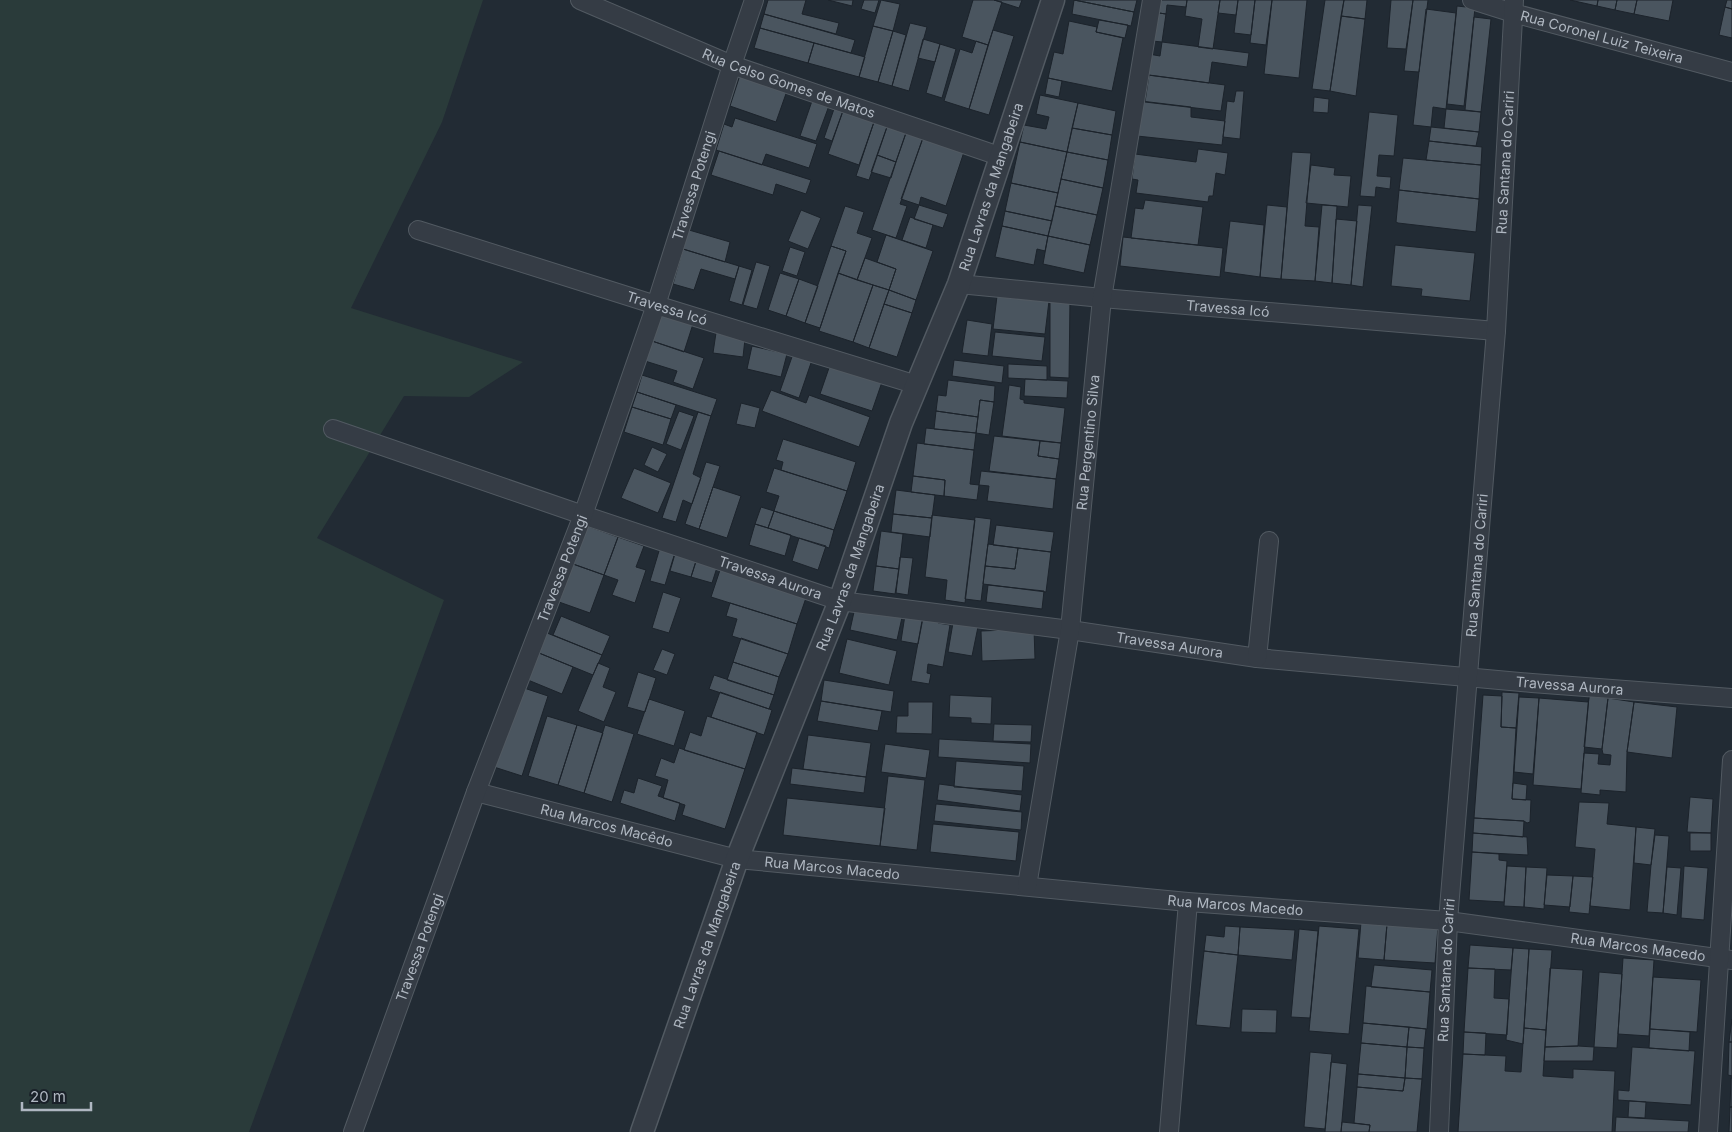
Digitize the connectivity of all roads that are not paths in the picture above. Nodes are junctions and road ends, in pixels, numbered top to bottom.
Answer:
1 (580, 0) edge
2 (754, 0) edge
3 (1053, 0) edge
4 (1152, 0) edge
5 (1472, 0) edge
6 (1513, 6) edge
7 (732, 65) junction
8 (1732, 72) edge
9 (1002, 157) junction
10 (418, 230) dead end
11 (959, 284) junction
12 (1102, 298) junction
13 (656, 305) junction
14 (1496, 331) junction
15 (917, 385) junction
16 (332, 429) dead end
17 (583, 515) junction
18 (1269, 541) dead end
19 (840, 601) junction
20 (1070, 630) junction
21 (1256, 658) junction
22 (1468, 676) junction
23 (1732, 698) edge
24 (1732, 760) edge
25 (476, 792) junction
26 (737, 859) junction
27 (1027, 886) junction
28 (1188, 902) junction
29 (1448, 921) junction
30 (1725, 960) edge
31 (354, 1132) edge
32 (642, 1132) edge
33 (1169, 1132) edge
34 (1440, 1132) edge
35 (1708, 1132) edge

1 - 7 street, Rua Celso Gomes de Matos
2 - 7 street, Travessa Potengi
3 - 9 street, Rua Lavras da Mangabeira
4 - 12 street, Rua Pergentino Silva
5 - 6 street, Rua Coronel Luiz Teixeira
6 - 8 street, Rua Coronel Luiz Teixeira
6 - 14 street, Rua Santana do Cariri
7 - 9 street, Rua Celso Gomes de Matos
7 - 13 street, Travessa Potengi
9 - 11 street, Rua Lavras da Mangabeira
10 - 13 street, Travessa Icó
11 - 12 street, Travessa Icó
11 - 15 street, Rua Lavras da Mangabeira
12 - 14 street, Travessa Icó
12 - 20 street, Rua Pergentino Silva
13 - 15 street, Travessa Icó
13 - 17 street, Travessa Potengi
14 - 22 street, Rua Santana do Cariri
15 - 19 street, Rua Lavras da Mangabeira
16 - 17 street, Travessa Aurora
17 - 19 street, Travessa Aurora
17 - 25 street, Travessa Potengi
18 - 21 street
19 - 20 street, Travessa Aurora
19 - 26 street, Rua Lavras da Mangabeira
20 - 21 street, Travessa Aurora
20 - 27 street, Rua Pergentino Silva
21 - 22 street, Travessa Aurora
22 - 23 street, Travessa Aurora
22 - 29 street, Rua Santana do Cariri
24 - 30 street
25 - 26 street, Rua Marcos Macêdo
25 - 31 street, Travessa Potengi
26 - 27 street, Rua Marcos Macedo
26 - 32 street, Rua Lavras da Mangabeira
27 - 28 street, Rua Marcos Macedo
28 - 29 street, Rua Marcos Macedo
28 - 33 street
29 - 30 street, Rua Marcos Macedo
29 - 34 street, Rua Santana do Cariri
30 - 35 street

